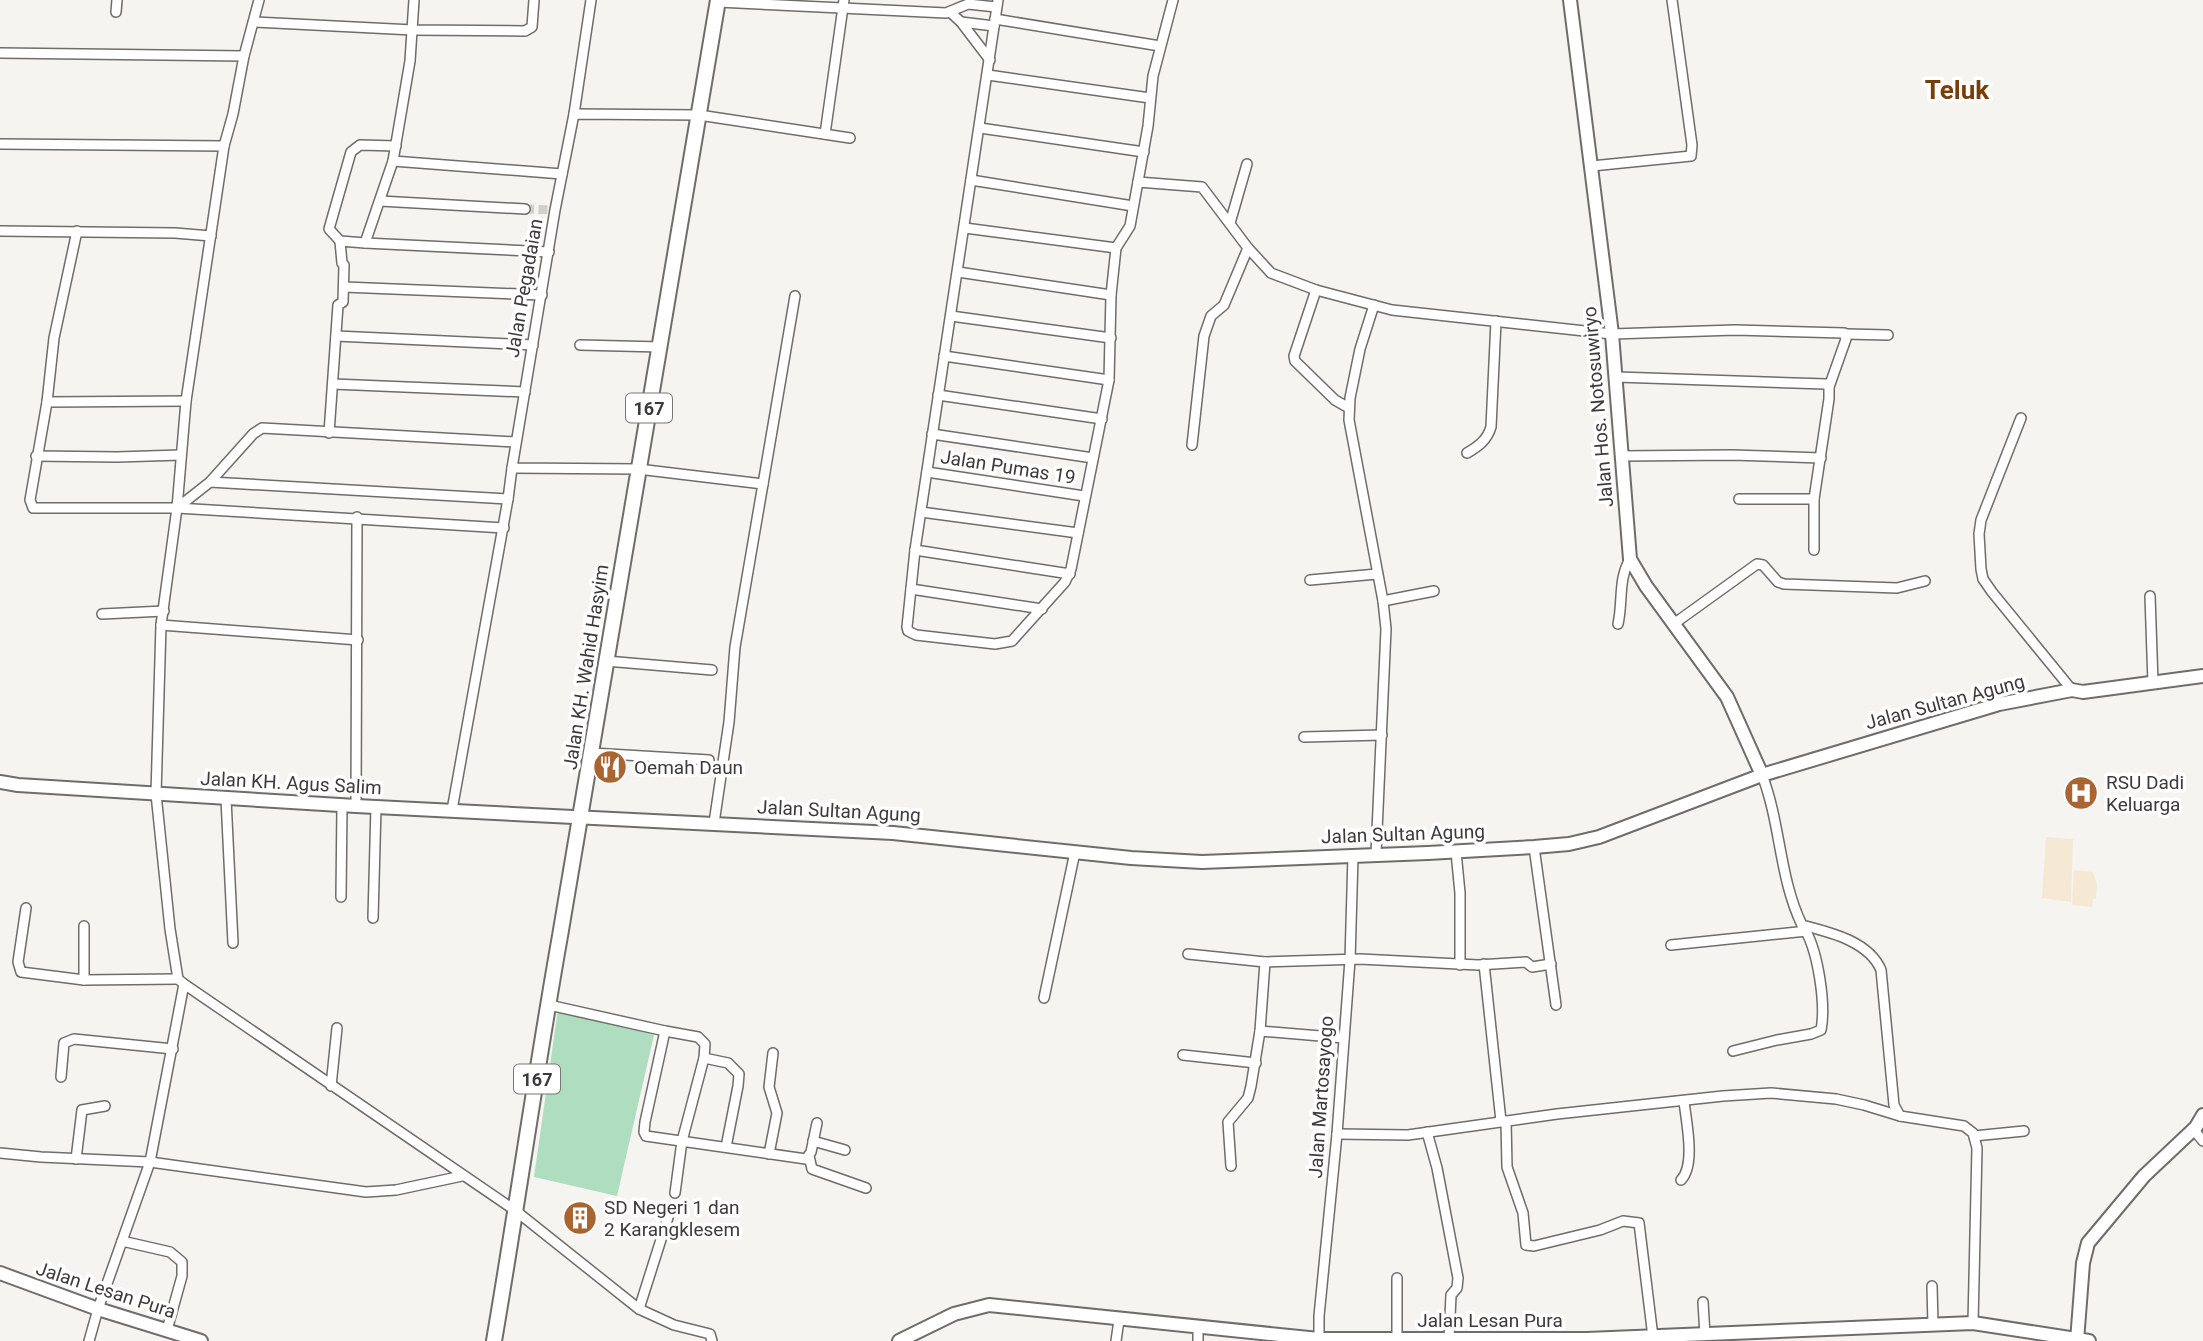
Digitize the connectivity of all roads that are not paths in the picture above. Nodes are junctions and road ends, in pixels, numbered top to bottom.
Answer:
1 (117, 0) edge
2 (259, 0) edge
3 (414, 0) edge
4 (534, 0) edge
5 (591, 0) edge
6 (953, 0) edge
7 (1173, 0) edge
8 (1570, 0) edge
9 (1672, 0) edge
10 (718, 1) edge
11 (970, 2) edge
12 (844, 4) edge
13 (997, 4) edge
14 (117, 12) dead end
15 (950, 12) junction
16 (255, 22) junction
17 (961, 22) junction
18 (995, 23) junction
19 (413, 30) junction
20 (1160, 46) junction
21 (0, 52) edge
22 (244, 56) junction
23 (990, 60) junction
24 (988, 75) junction
25 (1150, 98) junction
26 (574, 114) junction
27 (699, 115) junction
28 (980, 128) junction
29 (825, 134) junction
30 (850, 138) dead end
31 (0, 144) edge
32 (224, 146) junction
33 (396, 146) junction
34 (1144, 152) junction
35 (393, 162) junction
36 (1247, 164) dead end
37 (1592, 166) junction
38 (562, 174) junction
39 (971, 180) junction
40 (1138, 181) junction
41 (380, 201) junction
42 (1133, 206) junction
43 (525, 209) tunnel mouth
44 (1230, 223) junction
45 (965, 228) junction
46 (0, 231) edge
47 (77, 231) junction
48 (211, 236) junction
49 (340, 241) junction
50 (365, 243) junction
51 (1116, 248) junction
52 (1248, 248) junction
53 (549, 252) junction
54 (958, 272) junction
55 (344, 287) junction
56 (1316, 290) junction
57 (542, 295) junction
58 (1111, 295) junction
59 (795, 296) dead end
60 (1374, 305) junction
61 (951, 316) junction
62 (1496, 321) junction
63 (1612, 334) junction
64 (1846, 334) junction
65 (1888, 335) dead end
66 (337, 336) junction
67 (1111, 338) junction
68 (533, 345) junction
69 (580, 345) dead end
70 (661, 347) junction
71 (944, 356) junction
72 (1617, 377) junction
73 (1109, 380) junction
74 (333, 384) junction
75 (1829, 387) junction
76 (525, 392) junction
77 (938, 395) junction
78 (186, 401) junction
79 (47, 402) junction
80 (1349, 408) junction
81 (2021, 418) dead end
82 (1102, 419) junction
83 (329, 433) junction
84 (932, 434) junction
85 (515, 442) junction
86 (1192, 445) dead end
87 (1467, 453) dead end
88 (181, 455) junction
89 (36, 456) junction
90 (1621, 456) junction
91 (1093, 458) junction
92 (1821, 458) junction
93 (512, 468) junction
94 (638, 469) junction
95 (927, 472) junction
96 (210, 482) junction
97 (763, 484) junction
98 (1084, 496) junction
99 (508, 499) junction
100 (1739, 499) dead end
101 (1814, 499) junction
102 (178, 504) junction
103 (921, 512) junction
104 (358, 517) junction
105 (504, 528) junction
106 (1078, 533) junction
107 (915, 550) junction
108 (1814, 550) dead end
109 (1630, 559) junction
110 (1070, 574) junction
111 (1377, 574) junction
112 (1310, 580) dead end
113 (1925, 581) dead end
114 (911, 589) junction
115 (1433, 591) dead end
116 (2150, 596) dead end
117 (1383, 600) junction
118 (1042, 610) junction
119 (163, 611) junction
120 (102, 614) dead end
121 (1675, 623) junction
122 (1618, 624) dead end
123 (161, 625) junction
124 (358, 640) junction
125 (606, 661) junction
126 (712, 670) dead end
127 (2203, 676) edge
128 (2153, 683) junction
129 (2072, 690) junction
130 (1382, 735) junction
131 (1304, 737) dead end
132 (593, 753) junction
133 (709, 760) dead end
134 (1762, 775) junction
135 (0, 782) edge
136 (156, 794) junction
137 (226, 799) junction
138 (349, 806) junction
139 (376, 807) junction
140 (452, 810) junction
141 (580, 816) junction
142 (715, 823) junction
143 (1534, 847) junction
144 (1075, 852) junction
145 (1456, 852) junction
146 (1376, 854) junction
147 (1353, 856) junction
148 (341, 897) dead end
149 (26, 908) dead end
150 (373, 918) dead end
151 (85, 926) dead end
152 (1805, 928) junction
153 (233, 943) dead end
154 (1671, 945) dead end
155 (1188, 954) dead end
156 (1350, 960) junction
157 (1265, 962) junction
158 (1483, 964) junction
159 (1551, 964) junction
160 (1460, 965) junction
161 (84, 980) junction
162 (181, 982) junction
163 (1044, 998) dead end
164 (1556, 1004) dead end
165 (549, 1005) junction
166 (337, 1028) dead end
167 (665, 1031) junction
168 (1260, 1031) junction
169 (1344, 1038) junction
170 (173, 1049) junction
171 (1733, 1051) dead end
172 (773, 1053) dead end
173 (1183, 1055) dead end
174 (704, 1058) junction
175 (1256, 1063) junction
176 (61, 1077) dead end
177 (331, 1086) junction
178 (1684, 1101) junction
179 (105, 1105) dead end
180 (2203, 1115) edge
181 (1900, 1116) junction
182 (1503, 1121) junction
183 (817, 1123) dead end
184 (2197, 1127) edge
185 (2024, 1131) dead end
186 (1427, 1132) junction
187 (1337, 1134) junction
188 (1974, 1136) junction
189 (682, 1140) junction
190 (813, 1141) junction
191 (2203, 1141) edge
192 (726, 1147) junction
193 (845, 1150) dead end
194 (0, 1153) edge
195 (769, 1154) junction
196 (809, 1156) junction
197 (76, 1159) junction
198 (150, 1162) junction
199 (1231, 1166) dead end
200 (462, 1176) junction
201 (1681, 1180) dead end
202 (866, 1188) dead end
203 (675, 1193) dead end
204 (671, 1208) dead end
205 (516, 1211) junction
206 (122, 1241) junction
207 (0, 1273) edge
208 (1397, 1278) dead end
209 (1932, 1286) dead end
210 (1703, 1302) dead end
211 (98, 1309) junction
212 (639, 1309) junction
213 (1119, 1320) junction
214 (1973, 1323) junction
215 (1933, 1325) junction
216 (1198, 1327) junction
217 (167, 1330) junction
218 (1705, 1335) junction
219 (1653, 1337) junction
220 (180, 1338) edge
221 (1397, 1339) junction
222 (1449, 1339) junction
223 (1669, 1339) edge
224 (1319, 1340) edge
225 (2081, 1340) edge
226 (89, 1341) edge
227 (201, 1341) edge
228 (494, 1341) edge
229 (712, 1341) edge
230 (899, 1341) edge
231 (1116, 1341) edge
232 (1198, 1341) edge

1 - 14 street
2 - 16 street
3 - 19 street
4 - 19 street
5 - 26 street, Jalan Pegadaian
6 - 15 street
7 - 20 street
8 - 37 street, Jalan Hos. Notosuwiryo
9 - 37 street
10 - 12 street
10 - 27 main road, Jalan KH. Wahid Hasyim / 167
11 - 13 street
11 - 15 street
12 - 15 street
12 - 29 street
13 - 18 street
15 - 17 street
16 - 19 street
16 - 22 street
17 - 18 street
17 - 23 street
18 - 20 street
18 - 23 street
19 - 33 street
20 - 25 street
21 - 22 street
22 - 32 street
23 - 24 street
24 - 25 street
24 - 28 street
25 - 34 street
26 - 27 street
26 - 38 street, Jalan Pegadaian
27 - 29 street
27 - 70 main road, Jalan KH. Wahid Hasyim / 167
28 - 34 street
28 - 39 street
29 - 30 street
31 - 32 street
32 - 48 street
33 - 35 street
33 - 49 street
34 - 40 street
35 - 38 street
35 - 41 street
36 - 44 street
37 - 63 street, Jalan Hos. Notosuwiryo
38 - 53 street, Jalan Pegadaian
39 - 42 street
39 - 45 street
40 - 42 street
40 - 44 street
41 - 43 street
41 - 50 street
42 - 51 street
44 - 52 street
45 - 51 street
45 - 54 street
46 - 47 street
47 - 48 street
47 - 79 street
48 - 78 street
49 - 50 street
49 - 55 street
50 - 53 street
51 - 58 street
52 - 56 street
52 - 86 street
53 - 57 street, Jalan Pegadaian
54 - 58 street
54 - 61 street
55 - 57 street
55 - 66 street
56 - 60 street
56 - 80 street
57 - 68 street, Jalan Pegadaian
58 - 67 street
59 - 97 street
60 - 62 street
60 - 80 street
61 - 67 street
61 - 71 street
62 - 63 street
62 - 87 street
63 - 64 street
63 - 72 street, Jalan Hos. Notosuwiryo
64 - 65 street
64 - 75 street
66 - 68 street
66 - 74 street
67 - 73 street
68 - 76 street, Jalan Pegadaian
69 - 70 street
70 - 94 main road, Jalan KH. Wahid Hasyim / 167
71 - 73 street
71 - 77 street
72 - 75 street
72 - 90 street, Jalan Hos. Notosuwiryo
73 - 82 street
74 - 76 street
74 - 83 street
75 - 92 street
76 - 85 street, Jalan Pegadaian
77 - 82 street
77 - 84 street
78 - 79 street
78 - 88 street
79 - 89 street
80 - 111 street
81 - 129 street
82 - 91 street
83 - 85 street
83 - 96 street
84 - 91 street
84 - 95 street
85 - 93 street, Jalan Pegadaian
88 - 89 street
88 - 102 street
89 - 102 street
90 - 92 street
90 - 109 street, Jalan Hos. Notosuwiryo
91 - 98 street
92 - 101 street
93 - 94 street
93 - 99 street, Jalan Pegadaian
94 - 97 street
94 - 125 main road, Jalan KH. Wahid Hasyim / 167
95 - 98 street, Jalan Pumas 19
95 - 103 street
96 - 99 street
96 - 102 street
97 - 142 street
98 - 106 street
99 - 105 street, Jalan Pegadaian
100 - 101 street
101 - 108 street
102 - 104 street
102 - 119 street
103 - 106 street
103 - 107 street
104 - 105 street
104 - 124 street
105 - 140 street, Jalan Pegadaian
106 - 110 street
107 - 110 street
107 - 114 street
109 - 121 street, Jalan Hos. Notosuwiryo
109 - 122 street
110 - 118 street
111 - 112 street
111 - 117 street
113 - 121 street
114 - 118 street
114 - 118 street
115 - 117 street
116 - 128 street
117 - 130 street
119 - 120 street
119 - 123 street
121 - 134 street, Jalan Hos. Notosuwiryo
123 - 124 street
123 - 136 street
124 - 138 street
125 - 126 street
125 - 132 main road, Jalan KH. Wahid Hasyim / 167
127 - 128 street, Jalan Sultan Agung
128 - 129 street, Jalan Sultan Agung
129 - 134 street, Jalan Sultan Agung
130 - 131 street
130 - 146 street
132 - 133 street
132 - 141 main road, Jalan KH. Wahid Hasyim / 167
134 - 143 street, Jalan Sultan Agung
134 - 152 street
135 - 136 street, Jalan KH. Agus Salim
136 - 137 street, Jalan KH. Agus Salim
136 - 162 street
137 - 138 street, Jalan KH. Agus Salim
137 - 153 street
138 - 139 street, Jalan KH. Agus Salim
138 - 148 street
139 - 140 street, Jalan KH. Agus Salim
139 - 150 street
140 - 141 street, Jalan KH. Agus Salim
141 - 142 street, Jalan Sultan Agung
141 - 165 main road, Jalan KH. Wahid Hasyim / 167
142 - 144 street, Jalan Sultan Agung
143 - 145 street, Jalan Sultan Agung
143 - 159 street
144 - 147 street, Jalan Sultan Agung
144 - 163 street
145 - 146 street, Jalan Sultan Agung
145 - 160 street
146 - 147 street, Jalan Sultan Agung
147 - 156 street, Jalan Martosayogo
149 - 161 street
151 - 161 street
152 - 154 street
152 - 171 street
152 - 181 street
155 - 157 street
156 - 157 street
156 - 160 street
156 - 169 street, Jalan Martosayogo
157 - 168 street
158 - 159 street
158 - 160 street
158 - 182 street
159 - 164 street
161 - 162 street
162 - 170 street
162 - 177 street
165 - 167 street
165 - 205 main road, Jalan KH. Wahid Hasyim / 167
166 - 177 street
167 - 174 street
167 - 189 street
168 - 169 street
168 - 175 street
169 - 187 street, Jalan Martosayogo
170 - 176 street
170 - 198 street
172 - 195 street
173 - 175 street
174 - 189 street
174 - 192 street
175 - 199 street
177 - 200 street
178 - 181 street
178 - 182 street
178 - 201 street
179 - 197 street
180 - 184 street
181 - 188 street
182 - 186 street
182 - 219 street
183 - 190 street
184 - 191 street
184 - 225 street
185 - 188 street
186 - 187 street
186 - 222 street
187 - 224 street, Jalan Martosayogo
188 - 214 street
189 - 192 street
189 - 203 street
190 - 193 street
190 - 196 street
192 - 195 street
194 - 197 street
195 - 196 street
196 - 202 street
197 - 198 street
198 - 200 street
198 - 206 street
200 - 205 street
204 - 212 street
205 - 212 street
205 - 228 main road, Jalan KH. Wahid Hasyim / 167
206 - 211 street
206 - 217 street
207 - 211 street, Jalan Lesan Pura
208 - 221 street
209 - 215 street
210 - 218 street
211 - 217 street, Jalan Lesan Pura
211 - 226 street
212 - 229 street
213 - 216 street, Jalan Lesan Pura
213 - 230 street, Jalan Lesan Pura
213 - 231 street
214 - 215 street, Jalan Lesan Pura
214 - 225 street, Jalan Lesan Pura
215 - 218 street, Jalan Lesan Pura
216 - 224 street, Jalan Lesan Pura
216 - 232 street
217 - 220 street, Jalan Lesan Pura
218 - 223 street, Jalan Lesan Pura
219 - 222 street, Jalan Lesan Pura
219 - 223 street, Jalan Lesan Pura
220 - 227 street, Jalan Lesan Pura
221 - 222 street, Jalan Lesan Pura
221 - 224 street, Jalan Lesan Pura

